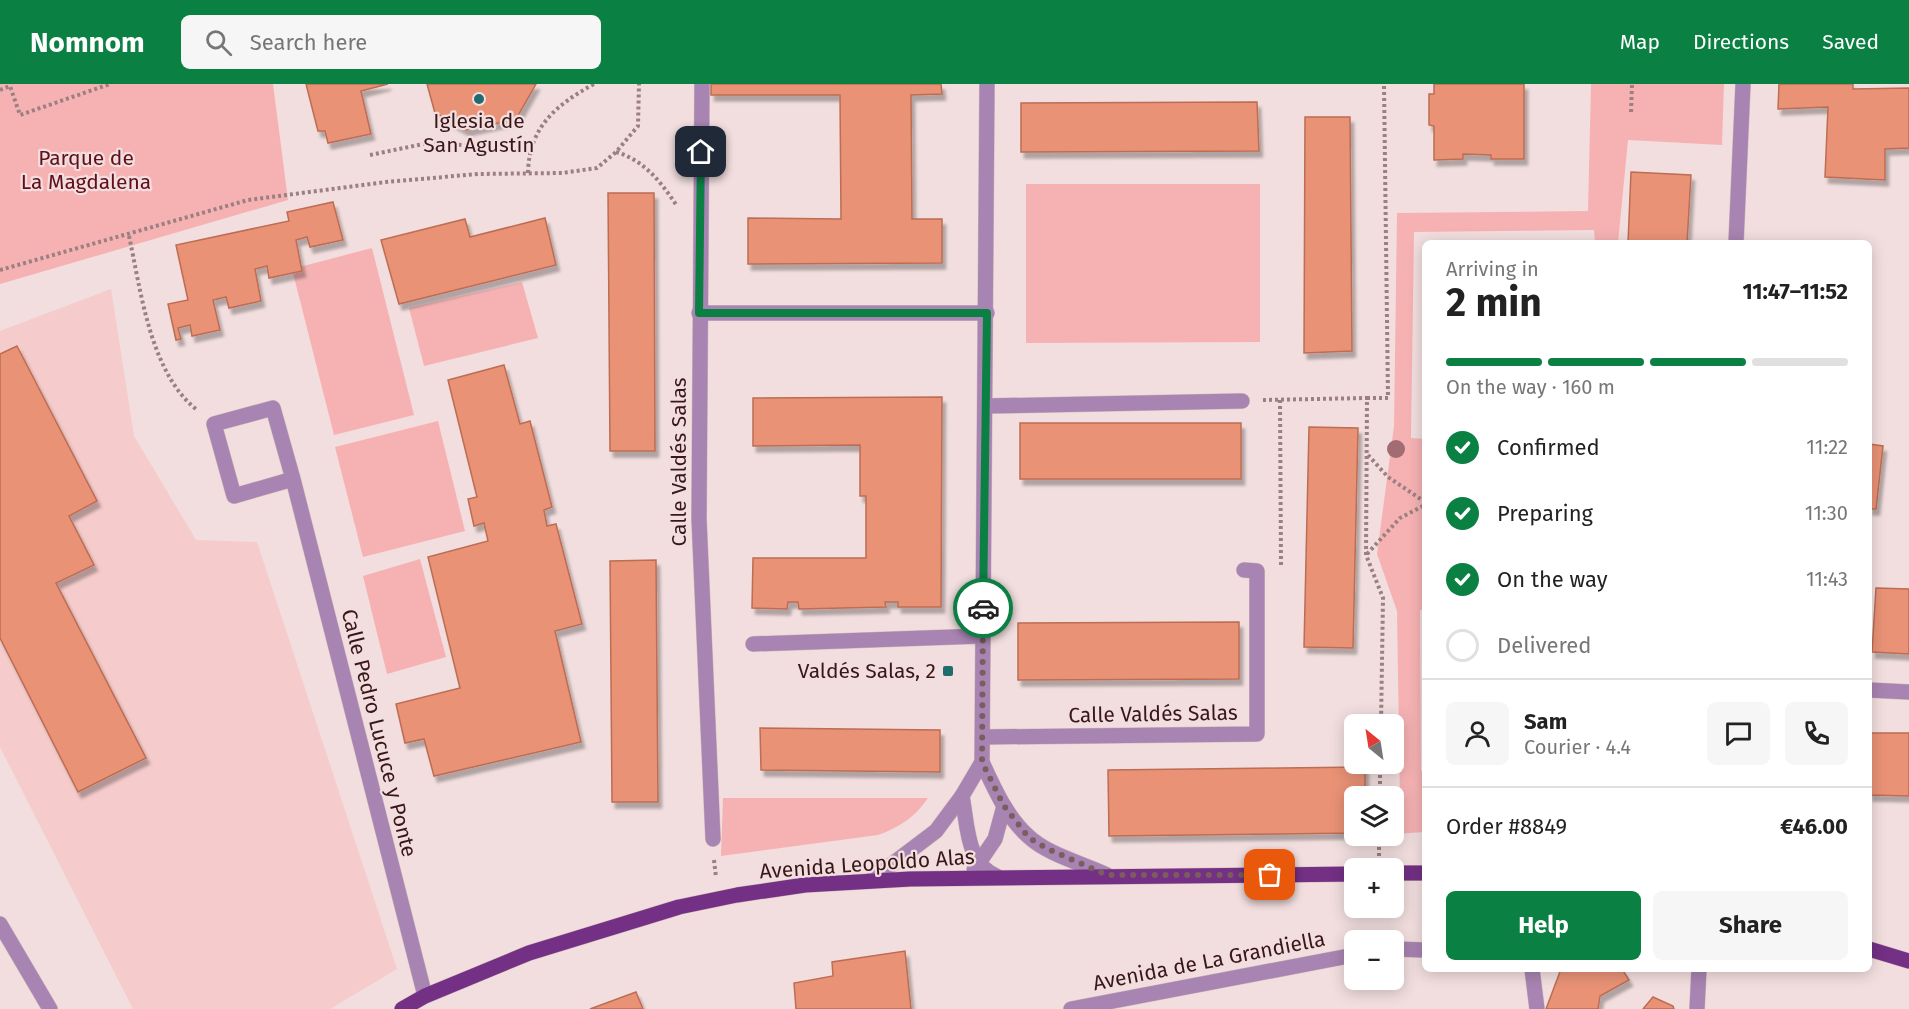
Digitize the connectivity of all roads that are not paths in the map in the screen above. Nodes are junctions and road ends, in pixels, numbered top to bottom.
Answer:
1 (702, 84) edge
2 (987, 84) edge
3 (1743, 84) edge
4 (1736, 240) edge
5 (699, 313) junction
6 (987, 313) junction
7 (1242, 401) road end
8 (986, 406) junction
9 (293, 479) junction
10 (1244, 570) dead end
11 (982, 636) junction
12 (753, 644) dead end
13 (1872, 690) edge
14 (1909, 692) edge
15 (983, 737) junction
16 (982, 762) junction
17 (962, 796) junction
18 (1004, 806) junction
19 (713, 839) road end
20 (979, 865) junction
21 (1404, 873) edge
22 (1422, 873) edge
23 (1344, 874) edge
24 (1107, 875) junction
25 (998, 877) junction
26 (967, 878) junction
27 (870, 881) junction
28 (0, 924) edge
29 (1404, 949) edge
30 (1422, 950) edge
31 (1872, 951) edge
32 (1344, 957) edge
33 (1909, 961) edge
34 (1532, 972) edge
35 (1699, 972) edge
36 (425, 996) junction
37 (50, 1009) edge
38 (402, 1009) edge
39 (1071, 1009) edge
40 (1537, 1009) edge
41 (1697, 1009) edge

1 - 5 street, Calle Valdés Salas
2 - 6 street
3 - 4 street
5 - 6 street
5 - 19 street, Calle Valdés Salas
6 - 8 street
7 - 8 street
8 - 11 street
9 - 9 street, Calle Pedro Lucuce y Ponte
9 - 36 street, Calle Pedro Lucuce y Ponte
10 - 15 street, Calle Valdés Salas
11 - 12 street
11 - 15 street
13 - 14 street
15 - 16 street
16 - 17 street
16 - 18 street
17 - 20 street
17 - 27 street
18 - 20 street
18 - 24 street
20 - 25 street
20 - 26 street
21 - 22 main road
23 - 24 main road, Avenida Leopoldo Alas
24 - 25 main road, Avenida Leopoldo Alas
25 - 26 main road, Avenida Leopoldo Alas
26 - 27 main road, Avenida Leopoldo Alas
27 - 36 main road, Avenida Leopoldo Alas
28 - 37 street
29 - 30 street
31 - 33 main road
32 - 39 street, Avenida de La Grandiella
34 - 40 street
35 - 41 street
36 - 38 main road, Avenida Leopoldo Alas

